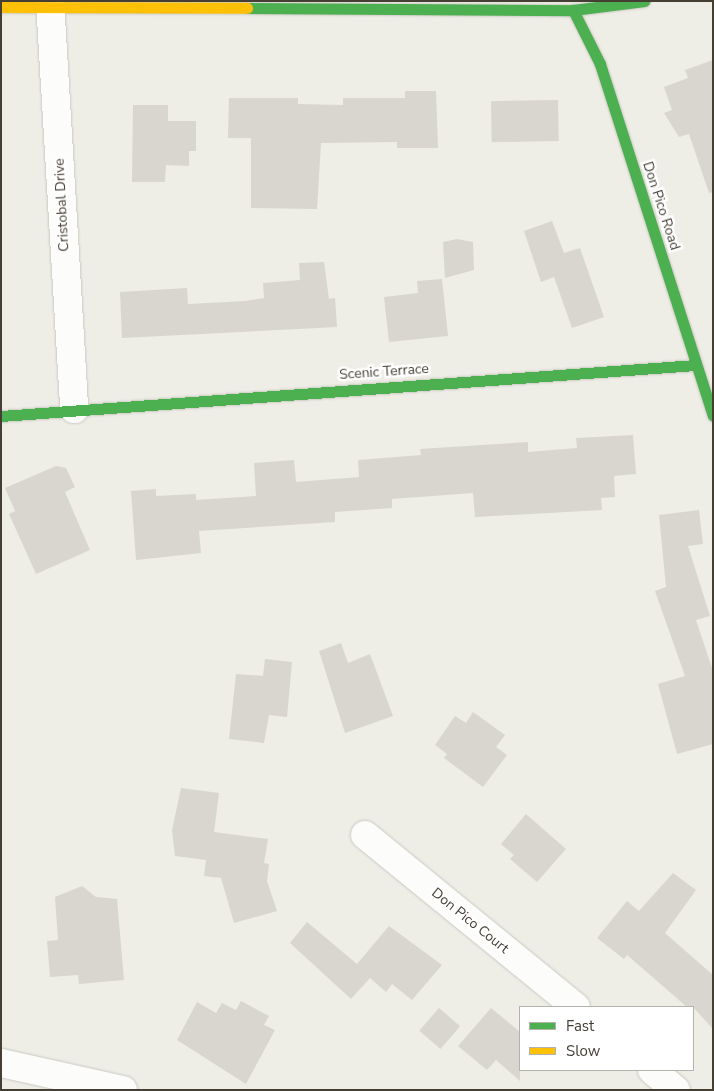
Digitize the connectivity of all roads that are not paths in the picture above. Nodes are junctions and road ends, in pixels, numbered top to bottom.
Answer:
1 (644, 1) edge
2 (51, 4) edge
3 (1, 7) edge
4 (573, 10) junction
5 (696, 365) junction
6 (74, 409) junction
7 (713, 415) edge
8 (1, 416) edge
9 (365, 835) dead end
10 (575, 1006) edge
11 (1, 1063) edge
12 (653, 1071) edge
13 (123, 1090) edge
14 (676, 1090) edge

1 - 4 street
2 - 3 street
2 - 4 street
2 - 6 street, Cristobal Drive
4 - 5 street, Don Pico Road
5 - 6 street, Scenic Terrace
5 - 7 street, Don Pico Road
6 - 8 street, Scenic Terrace
9 - 10 street, Don Pico Court
11 - 13 street
12 - 14 street

